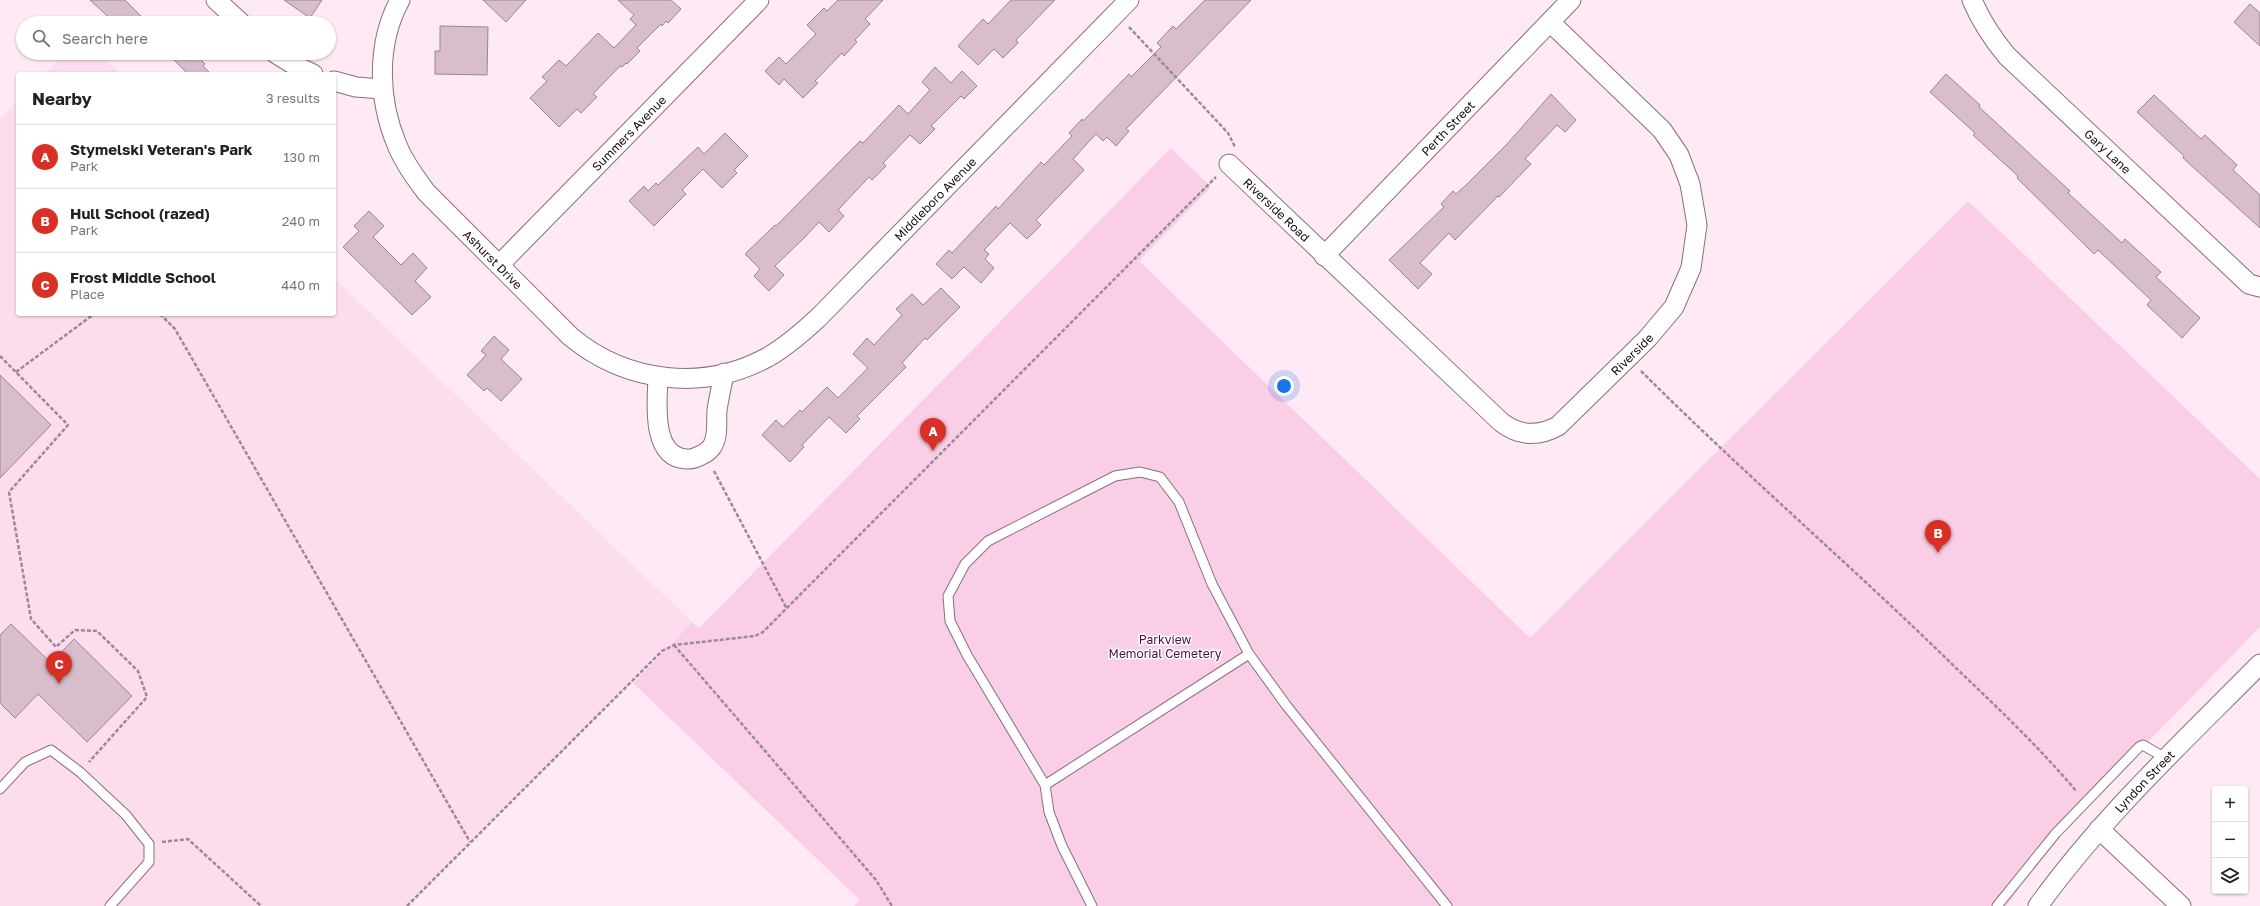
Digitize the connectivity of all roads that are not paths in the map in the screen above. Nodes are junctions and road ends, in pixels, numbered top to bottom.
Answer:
1 (216, 0) edge
2 (400, 0) edge
3 (759, 0) edge
4 (1129, 0) edge
5 (1571, 0) edge
6 (1972, 0) edge
7 (233, 16) edge
8 (1550, 22) junction
9 (286, 60) edge
10 (309, 72) edge
11 (336, 82) edge
12 (382, 89) junction
13 (1228, 164) road end
14 (1324, 256) junction
15 (499, 265) junction
16 (2260, 287) edge
17 (724, 373) junction
18 (697, 377) joint
19 (658, 378) junction
20 (1249, 654) junction
21 (2260, 664) edge
22 (2167, 759) junction
23 (1045, 785) junction
24 (0, 788) edge
25 (2099, 829) junction
26 (110, 906) edge
27 (1092, 906) edge
28 (1447, 906) edge
29 (1997, 906) edge
30 (2038, 906) edge
31 (2180, 906) edge

1 - 7 street
2 - 12 street, Ashurst Drive
3 - 15 street, Summers Avenue
4 - 17 street, Middleboro Avenue
5 - 8 street, Perth Street
6 - 16 street, Gary Lane
8 - 14 street, Perth Street
8 - 14 street, Riverside
9 - 10 street
11 - 12 street
12 - 15 street, Ashurst Drive
13 - 14 street, Riverside Road
15 - 19 street, Ashurst Drive
17 - 18 street, Middleboro Avenue
17 - 19 street
18 - 19 street, Ashurst Drive
20 - 23 lane
20 - 23 lane
20 - 28 lane
21 - 22 street, Lyndon Street
22 - 25 street, Lyndon Street
22 - 29 lane
23 - 27 lane
24 - 26 lane
25 - 30 street, Lyndon Street
25 - 31 street

